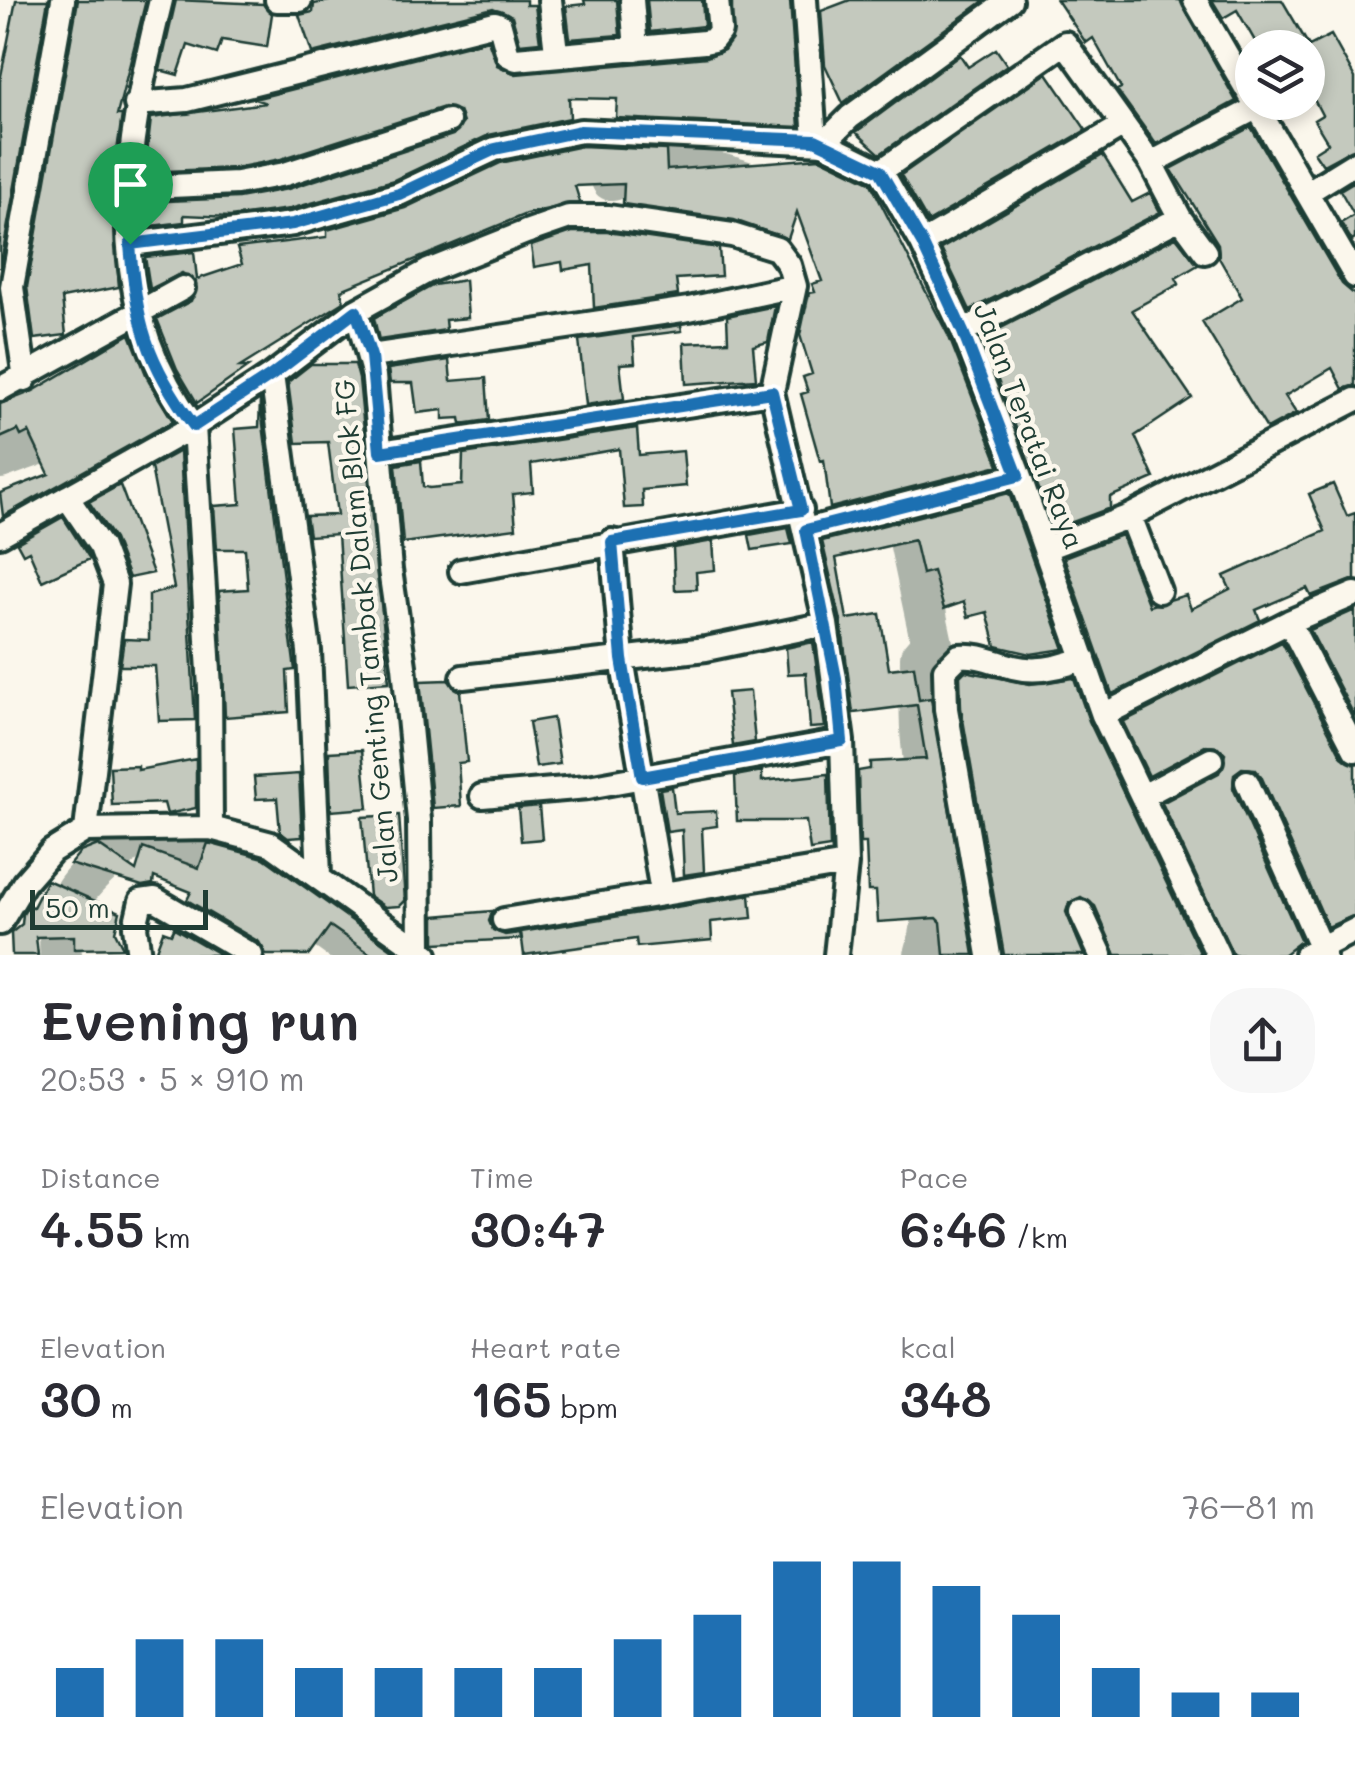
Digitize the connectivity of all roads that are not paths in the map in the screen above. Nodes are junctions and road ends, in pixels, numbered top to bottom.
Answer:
1 (63, 0) edge
2 (162, 0) edge
3 (277, 0) edge
4 (300, 0) edge
5 (550, 0) edge
6 (632, 0) edge
7 (717, 0) edge
8 (804, 0) edge
9 (1010, 0) edge
10 (1194, 0) edge
11 (636, 49) junction
12 (556, 52) junction
13 (1235, 71) edge
14 (136, 104) junction
15 (1235, 119) edge
16 (1263, 120) edge
17 (448, 121) dead end
18 (1122, 126) junction
19 (819, 142) junction
20 (1152, 163) junction
21 (1355, 163) edge
22 (880, 171) junction
23 (127, 188) junction
24 (1308, 192) junction
25 (1180, 218) junction
26 (922, 243) junction
27 (130, 244) junction
28 (1205, 252) dead end
29 (1355, 276) edge
30 (795, 286) junction
31 (184, 288) dead end
32 (356, 311) junction
33 (136, 313) junction
34 (963, 332) junction
35 (371, 356) junction
36 (272, 375) junction
37 (25, 379) junction
38 (0, 389) edge
39 (772, 392) junction
40 (1355, 400) edge
41 (194, 426) junction
42 (380, 452) junction
43 (1018, 476) junction
44 (67, 497) junction
45 (1130, 516) junction
46 (804, 520) junction
47 (0, 535) edge
48 (612, 542) junction
49 (1046, 548) junction
50 (461, 571) dead end
51 (1159, 591) dead end
52 (1355, 594) edge
53 (1290, 622) junction
54 (826, 624) junction
55 (1084, 658) junction
56 (622, 659) junction
57 (463, 677) dead end
58 (1103, 714) junction
59 (842, 741) junction
60 (1355, 750) edge
61 (1211, 760) dead end
62 (642, 777) junction
63 (1247, 782) dead end
64 (1145, 795) junction
65 (482, 796) dead end
66 (211, 828) junction
67 (86, 830) junction
68 (846, 864) junction
69 (319, 875) junction
70 (662, 892) junction
71 (1081, 912) dead end
72 (504, 920) dead end
73 (0, 923) edge
74 (1355, 930) edge
75 (226, 949) edge
76 (423, 952) edge
77 (1317, 952) edge
78 (139, 955) edge
79 (251, 955) edge
80 (836, 955) edge
81 (988, 955) edge
82 (1101, 955) edge
83 (1218, 955) edge

1 - 37 street
2 - 14 street
3 - 4 street
5 - 12 street
6 - 11 street
7 - 11 street
8 - 19 street
9 - 19 street
10 - 13 street
11 - 12 street
12 - 14 street
14 - 23 street
15 - 20 street
16 - 24 street
17 - 23 street
18 - 20 street
18 - 22 street
18 - 26 street
19 - 22 street
19 - 27 street
20 - 25 street
21 - 24 street
22 - 26 street, Jalan Teratai Raya
23 - 27 street
24 - 29 street
25 - 28 street
25 - 34 street
26 - 34 street, Jalan Teratai Raya
27 - 33 street
30 - 32 street
30 - 35 street
30 - 39 street
31 - 33 street
32 - 35 street, Jalan Genting Tambak Dalam Blok FG
32 - 36 street
33 - 37 street
33 - 41 street
34 - 43 street, Jalan Teratai Raya
35 - 42 street, Jalan Genting Tambak Dalam Blok FG
36 - 41 street
36 - 69 street
37 - 38 street
39 - 42 street
39 - 46 street
40 - 45 street
41 - 44 street
41 - 66 street
42 - 76 street, Jalan Genting Tambak Dalam Blok FG
43 - 46 street
43 - 49 street, Jalan Teratai Raya
44 - 47 street
44 - 67 street
45 - 49 street
45 - 51 street
46 - 48 street
46 - 54 street
48 - 50 street
48 - 56 street
49 - 55 street, Jalan Teratai Raya
52 - 53 street
53 - 58 street
53 - 60 street
54 - 56 street
54 - 59 street
55 - 58 street, Jalan Teratai Raya
55 - 81 street
56 - 57 street
56 - 62 street
58 - 64 street, Jalan Teratai Raya
59 - 62 street
59 - 68 street
61 - 64 street
62 - 65 street
62 - 70 street
63 - 77 street
64 - 83 street, Jalan Teratai Raya
66 - 67 street
66 - 69 street
67 - 73 street
68 - 70 street
68 - 80 street
69 - 76 street
70 - 72 street
71 - 82 street
74 - 77 street
75 - 78 street
75 - 79 street

